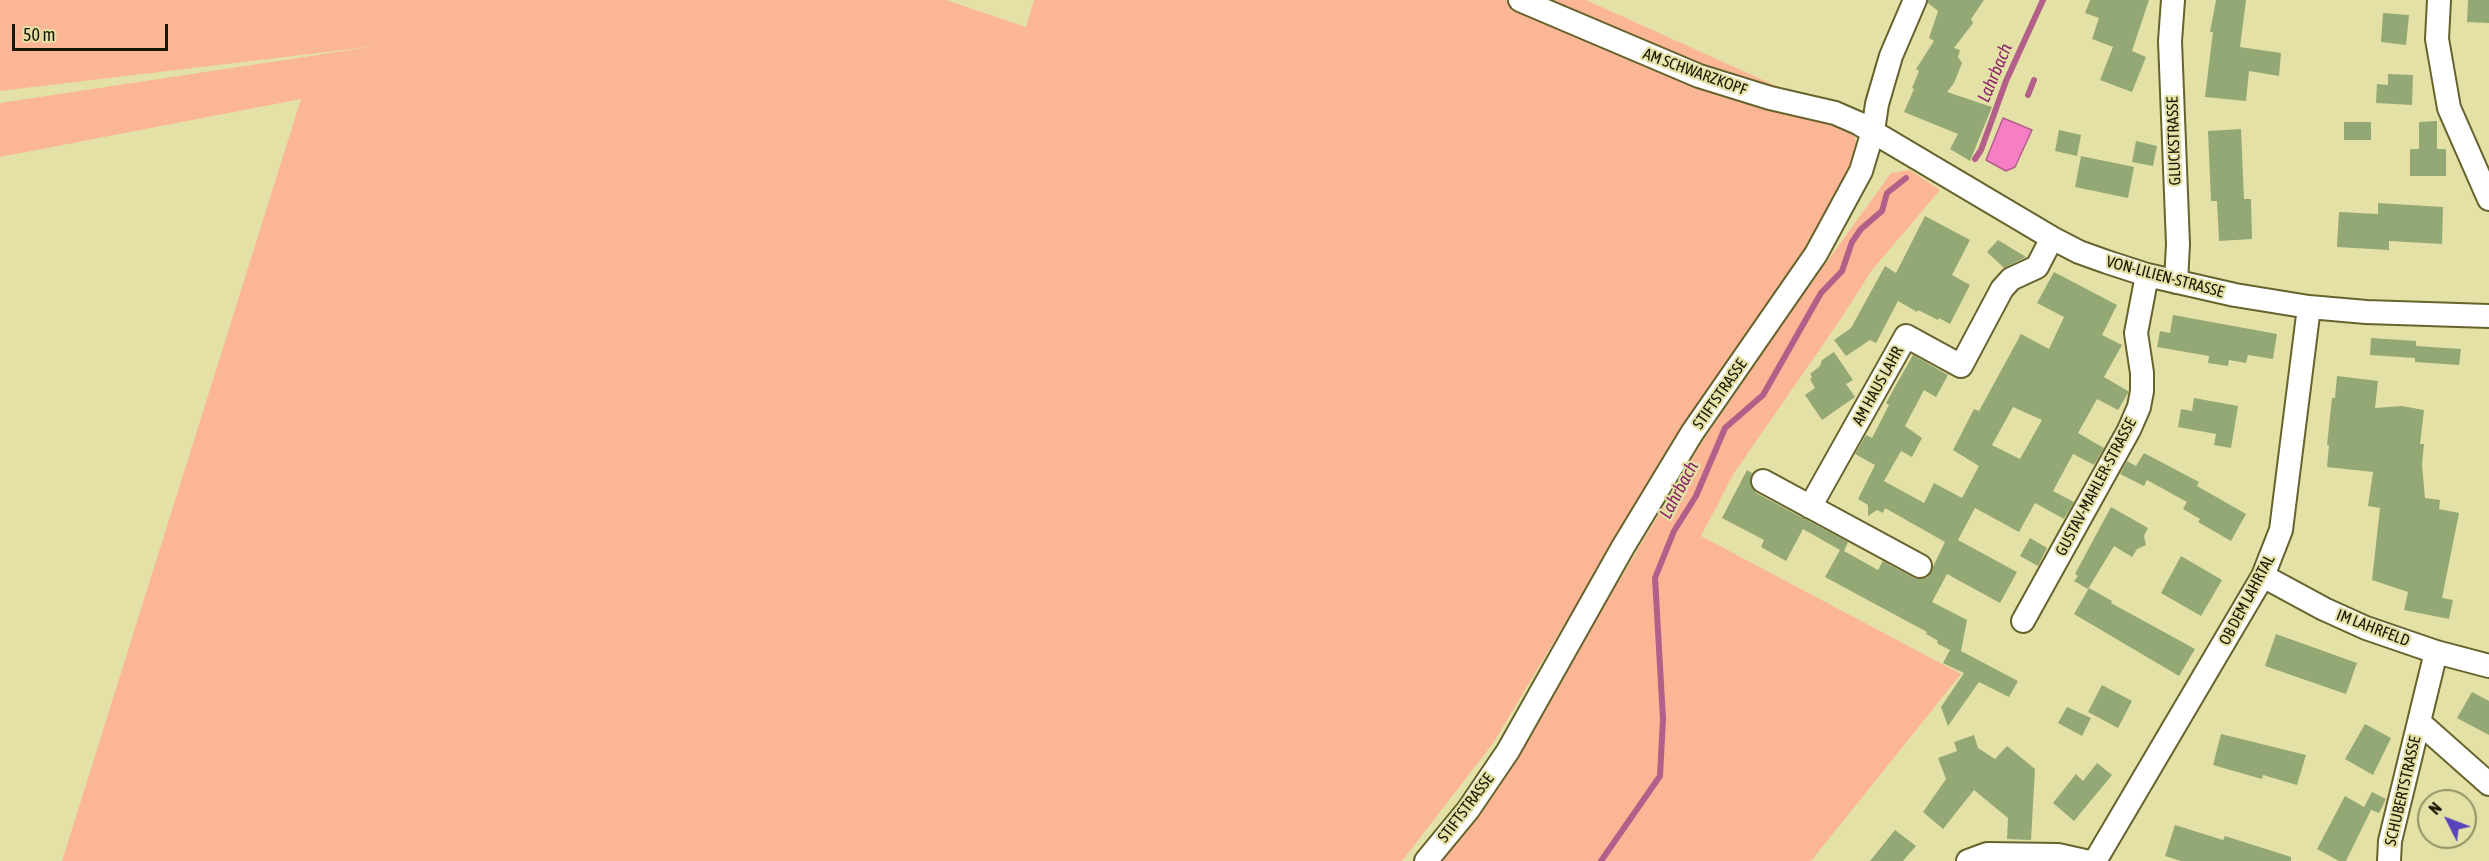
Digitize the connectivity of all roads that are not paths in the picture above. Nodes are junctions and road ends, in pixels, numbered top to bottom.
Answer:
1 (1520, 0) edge
2 (1916, 0) edge
3 (2173, 0) edge
4 (2439, 0) edge
5 (1874, 131) junction
6 (2489, 199) edge
7 (2052, 238) junction
8 (2147, 275) junction
9 (2176, 282) junction
10 (2309, 307) junction
11 (2489, 316) edge
12 (1763, 481) dead end
13 (1810, 507) junction
14 (1920, 566) dead end
15 (2263, 576) junction
16 (2024, 621) dead end
17 (2436, 652) junction
18 (2489, 666) edge
19 (2419, 722) junction
20 (2489, 784) edge
21 (1426, 861) edge
22 (1968, 861) edge
23 (2085, 861) edge
24 (2095, 861) edge
25 (2389, 861) edge

1 - 5 street, AM SCHWARZKOPF
2 - 5 street, STIFTSTRASSE
3 - 9 street, GLUCKSTRASSE
4 - 6 street
5 - 7 street, VON-LILIEN-STRASSE
5 - 21 street, STIFTSTRASSE
7 - 8 street, VON-LILIEN-STRASSE
7 - 13 street, AM HAUS LAHR
8 - 9 street, VON-LILIEN-STRASSE
8 - 16 street, GUSTAV-MAHLER-STRASSE
9 - 10 street, VON-LILIEN-STRASSE
10 - 11 street, VON-LILIEN-STRASSE
10 - 15 street, OB DEM LAHRTAL
12 - 13 street
13 - 14 street
15 - 17 street, IM LAHRFELD
15 - 24 street, OB DEM LAHRTAL
17 - 18 street, IM LAHRFELD
17 - 19 street, SCHUBERTSTRASSE
19 - 20 street, SCHUBERTSTRASSE
19 - 25 street, SCHUBERTSTRASSE
22 - 23 street

